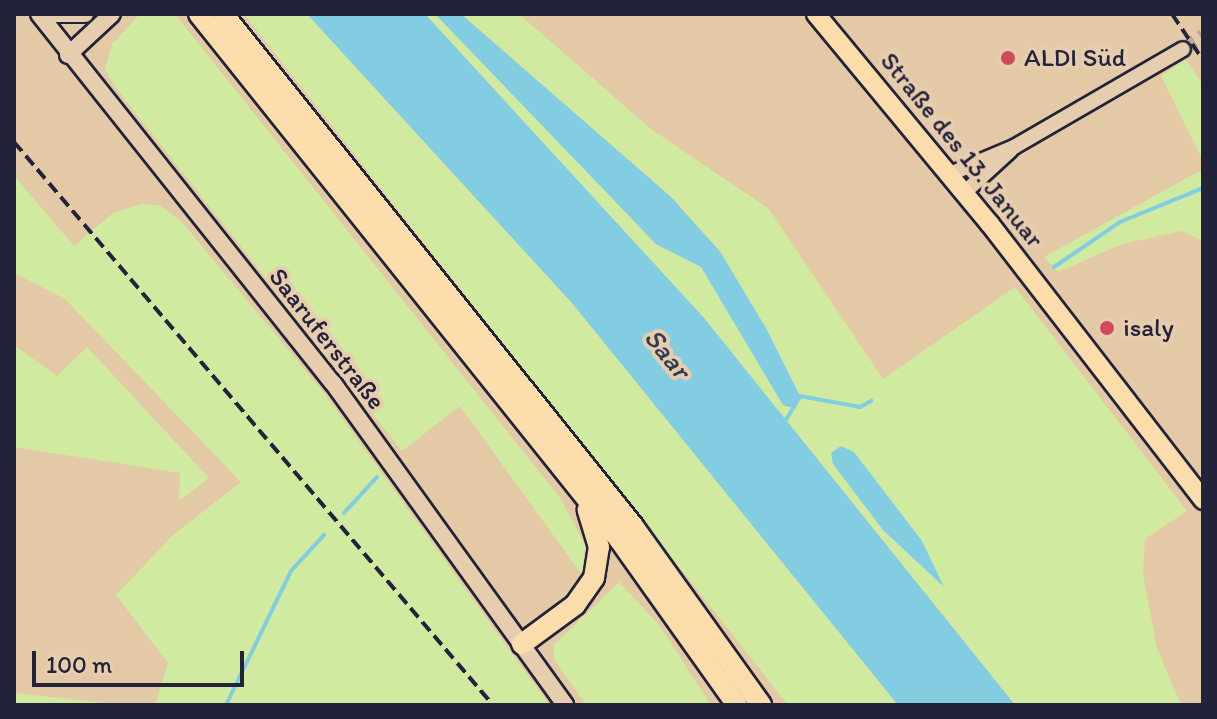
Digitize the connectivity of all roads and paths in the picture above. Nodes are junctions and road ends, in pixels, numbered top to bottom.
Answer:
1 (39, 14) edge
2 (56, 14) edge
3 (85, 14) edge
4 (112, 14) edge
5 (199, 14) edge
6 (223, 14) edge
7 (816, 14) edge
8 (1183, 49) tunnel mouth
9 (68, 55) junction
10 (1014, 147) junction
11 (950, 174) junction
12 (965, 192) junction
13 (529, 411) junction
14 (566, 472) junction
15 (1203, 500) edge
16 (522, 644) junction
17 (565, 705) edge
18 (737, 705) edge
19 (761, 705) edge

1 - 9 main road, Saaruferstraße
2 - 3 main road
4 - 9 main road
5 - 13 highway
6 - 13 highway
7 - 11 main road, Straße des 13. Januar
8 - 10 street
9 - 16 main road, Saaruferstraße
10 - 11 street
10 - 12 street
11 - 12 main road, Straße des 13. Januar
12 - 15 main road, Straße des 13. Januar
13 - 14 highway
13 - 19 highway
14 - 16 highway
14 - 18 highway
16 - 17 main road, Saaruferstraße

